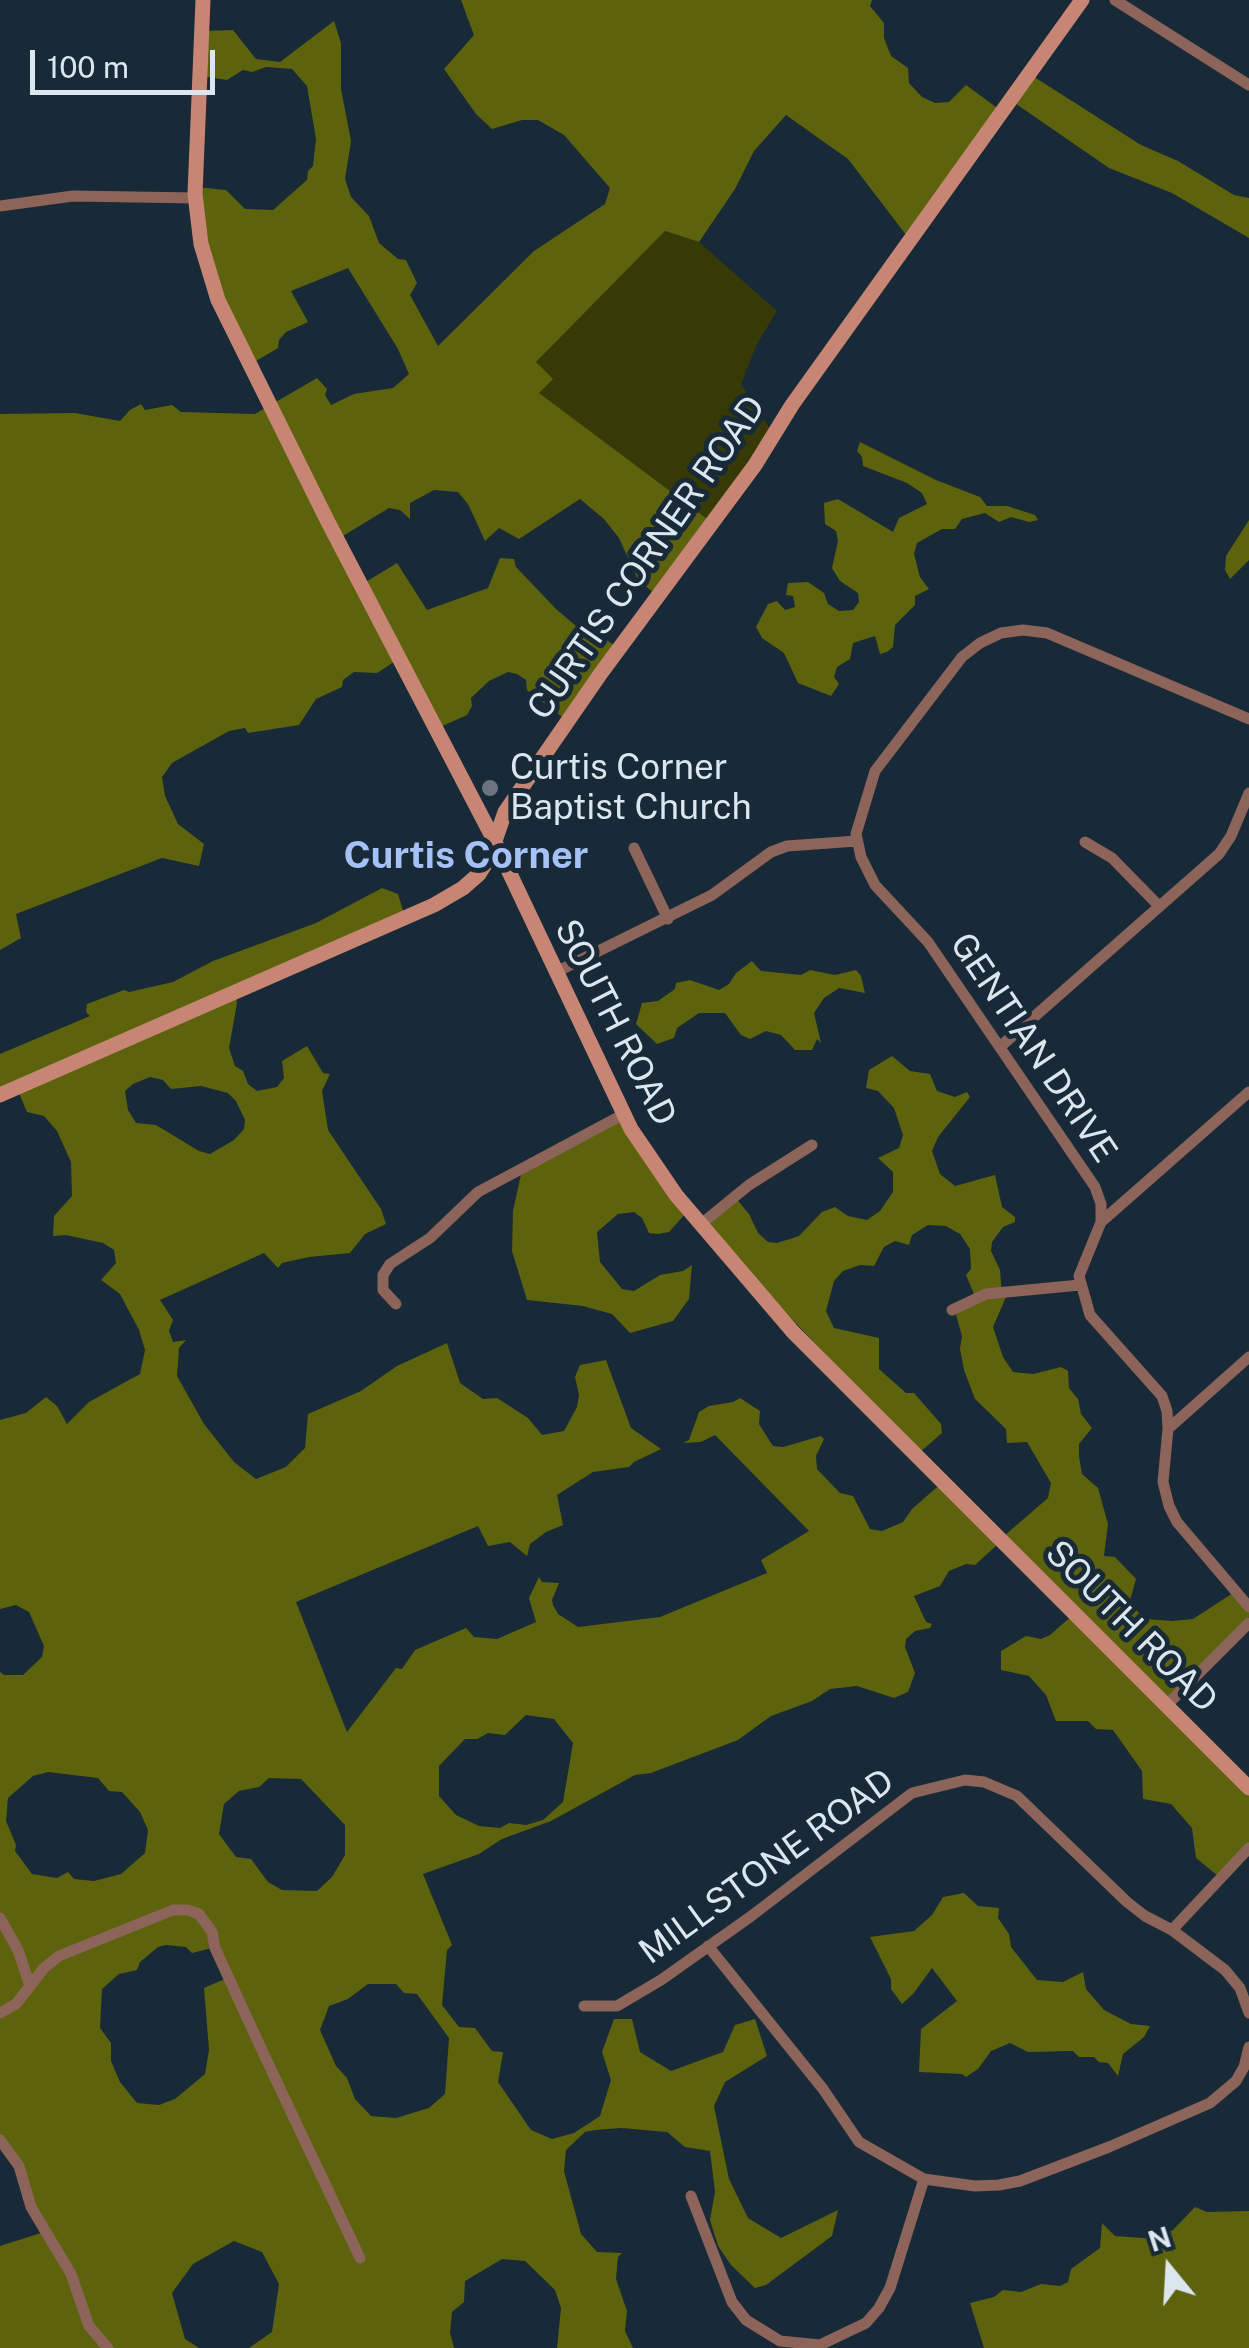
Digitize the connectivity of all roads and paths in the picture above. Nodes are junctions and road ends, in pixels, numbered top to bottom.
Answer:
1 (204, 0) edge
2 (1082, 0) edge
3 (1115, 0) edge
4 (1249, 84) edge
5 (196, 198) junction
6 (0, 206) edge
7 (1249, 719) edge
8 (1249, 793) edge
9 (494, 840) junction
10 (856, 841) junction
11 (1086, 842) dead end
12 (634, 848) dead end
13 (1159, 906) junction
14 (668, 918) junction
15 (556, 972) junction
16 (1001, 1046) junction
17 (1249, 1092) edge
18 (0, 1095) edge
19 (624, 1114) junction
20 (812, 1145) dead end
21 (1101, 1222) junction
22 (700, 1224) junction
23 (1080, 1285) junction
24 (396, 1304) dead end
25 (952, 1310) dead end
26 (1249, 1357) edge
27 (1168, 1429) junction
28 (1249, 1606) edge
29 (1249, 1622) edge
30 (1167, 1706) junction
31 (1249, 1788) edge
32 (1249, 1848) edge
33 (0, 1918) edge
34 (1172, 1930) junction
35 (708, 1946) junction
36 (30, 1986) junction
37 (584, 2006) dead end
38 (0, 2013) edge
39 (1249, 2013) edge
40 (1249, 2047) edge
41 (0, 2140) edge
42 (924, 2179) junction
43 (690, 2196) dead end
44 (360, 2258) dead end
45 (108, 2348) edge

1 - 5 street, SOUTH ROAD
2 - 9 street, CURTIS CORNER ROAD
3 - 4 street
5 - 6 street
5 - 9 street, SOUTH ROAD
7 - 10 street
8 - 13 street
9 - 15 street, SOUTH ROAD
9 - 18 street, CURTIS CORNER ROAD
10 - 14 street
10 - 16 street, GENTIAN DRIVE
11 - 13 street
12 - 14 street
13 - 16 street
14 - 15 street
15 - 19 street, SOUTH ROAD
16 - 21 street, GENTIAN DRIVE
17 - 21 street
19 - 22 street, SOUTH ROAD
19 - 24 street
20 - 22 street
21 - 23 street, GENTIAN DRIVE
22 - 30 street, SOUTH ROAD
23 - 25 street
23 - 27 street
26 - 27 street
27 - 28 street
29 - 30 street
30 - 31 street, SOUTH ROAD
32 - 34 street
33 - 36 street
34 - 35 street, MILLSTONE ROAD
34 - 39 street, MILLSTONE ROAD
35 - 37 street, MILLSTONE ROAD
35 - 42 street
36 - 38 street
36 - 44 street
40 - 42 street
41 - 45 street
42 - 43 street

